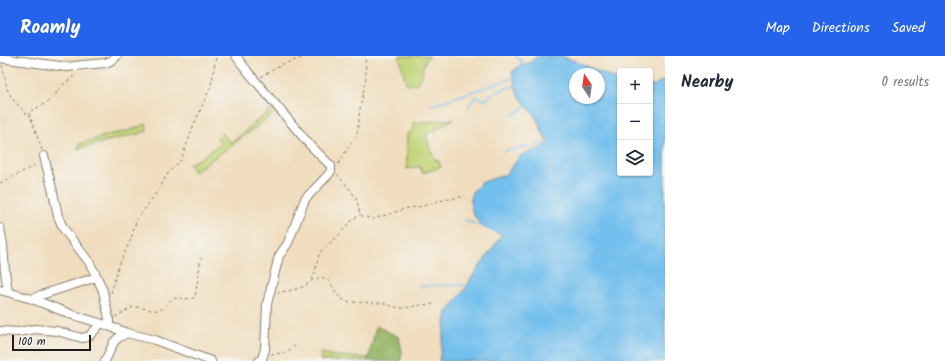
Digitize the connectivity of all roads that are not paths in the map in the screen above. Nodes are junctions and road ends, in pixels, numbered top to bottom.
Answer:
1 (117, 56) edge
2 (236, 56) edge
3 (0, 60) edge
4 (44, 156) road end
5 (0, 228) edge
6 (97, 277) junction
7 (4, 291) edge
8 (32, 299) junction
9 (100, 323) junction
10 (109, 323) junction
11 (0, 331) edge
12 (127, 333) junction
13 (261, 359) edge
14 (105, 361) edge
15 (211, 361) edge

1 - 3 street
2 - 13 street
4 - 6 street
5 - 7 street
6 - 8 street
6 - 10 street
7 - 8 street
8 - 9 street
9 - 10 street
9 - 11 street
10 - 12 street
12 - 14 street
12 - 15 street

